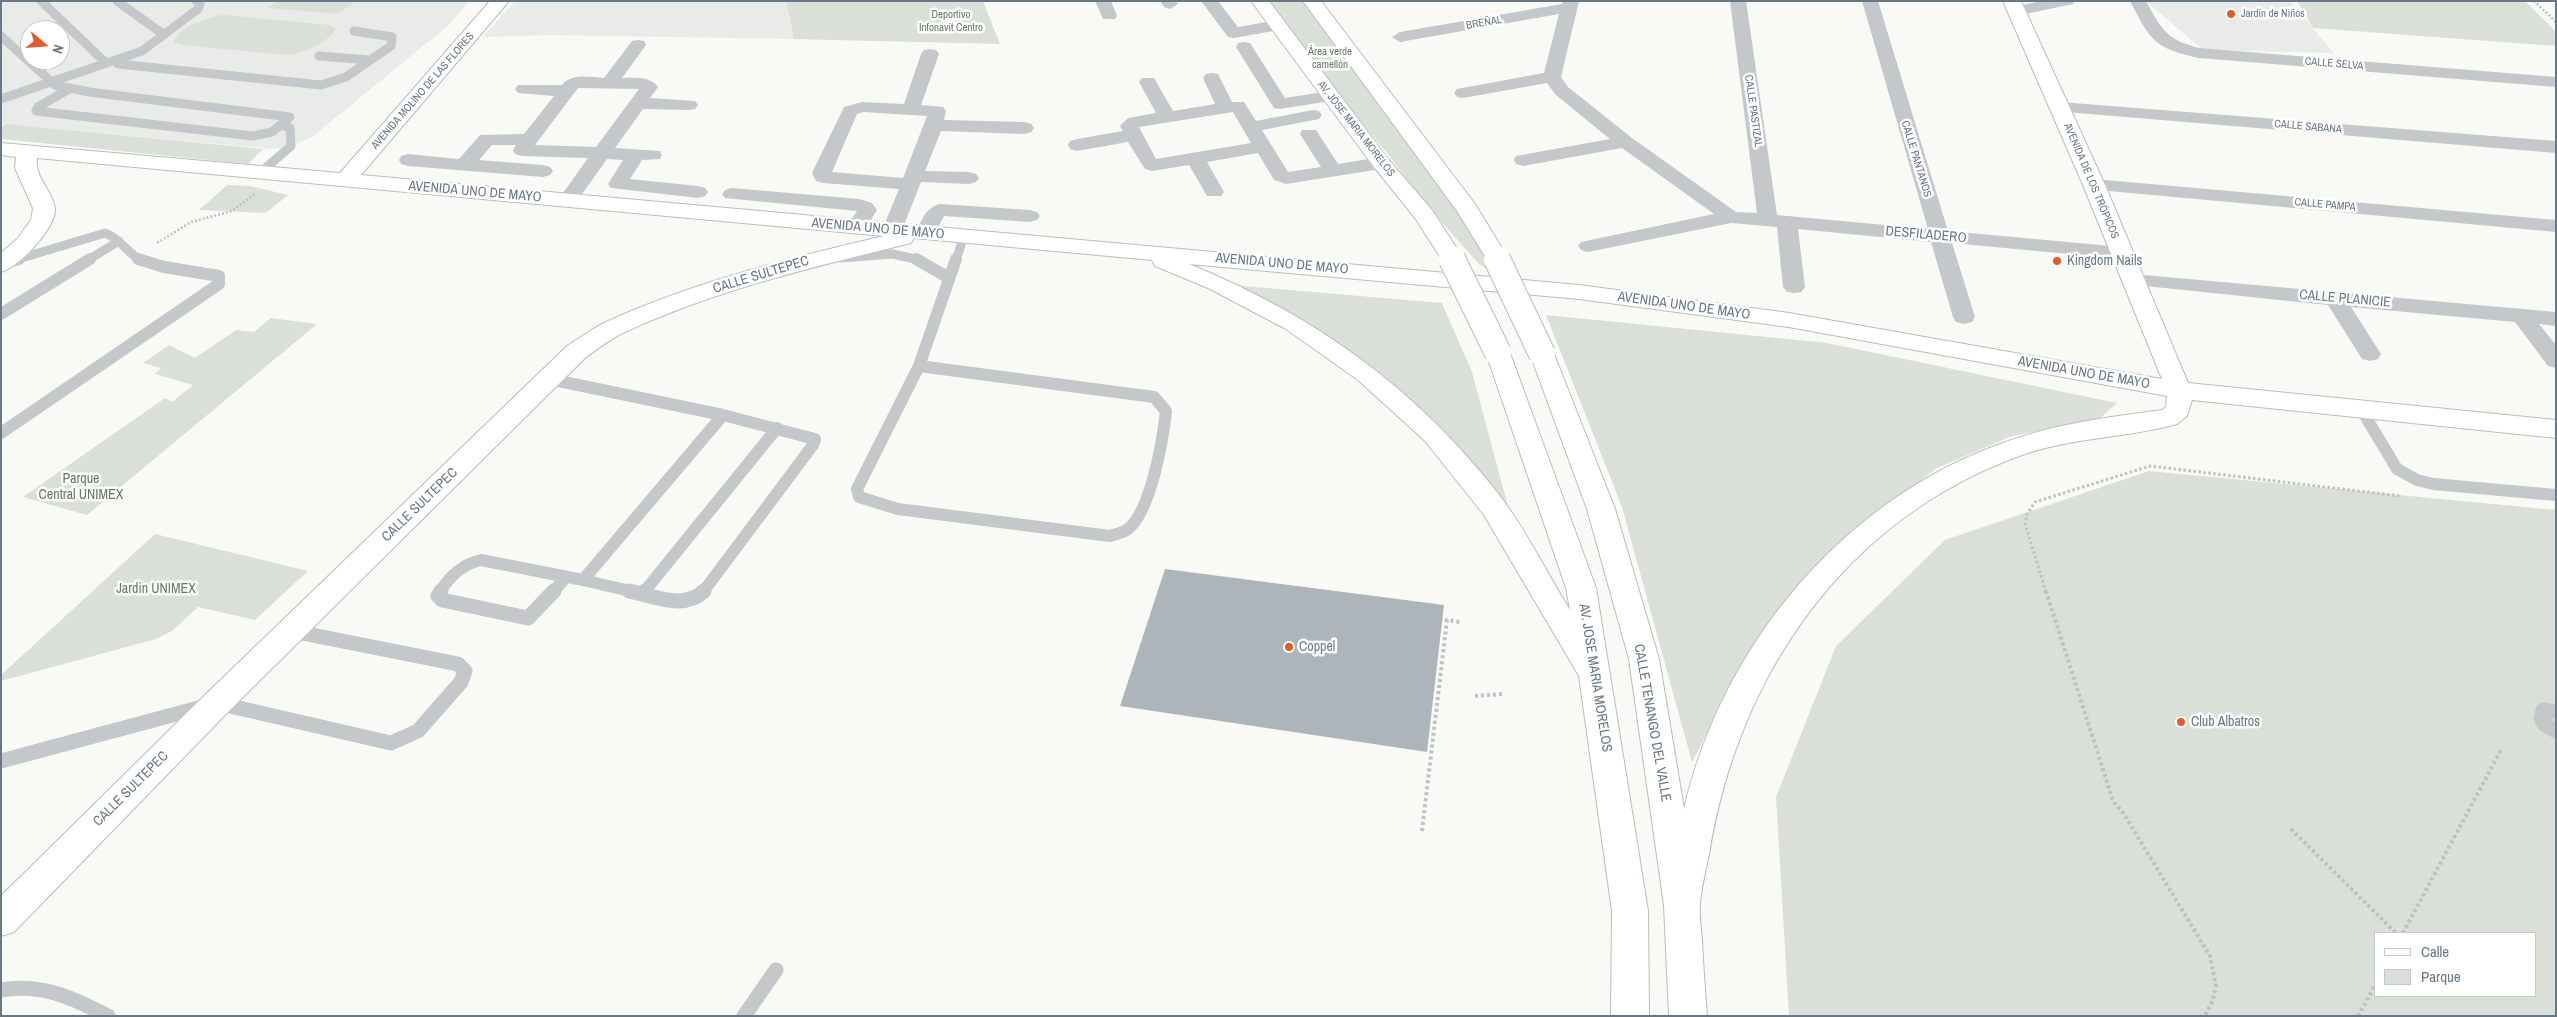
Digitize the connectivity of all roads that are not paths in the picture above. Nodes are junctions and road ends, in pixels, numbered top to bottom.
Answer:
1 (41, 1) edge
2 (117, 1) edge
3 (196, 1) edge
4 (500, 1) edge
5 (1209, 1) edge
6 (1260, 1) edge
7 (1312, 1) edge
8 (1738, 1) edge
9 (1870, 1) edge
10 (2068, 1) edge
11 (2138, 1) edge
12 (1560, 5) edge
13 (2014, 6) edge
14 (1278, 25) junction
15 (354, 31) dead end
16 (164, 34) junction
17 (1, 36) edge
18 (1400, 37) dead end
19 (638, 45) dead end
20 (1244, 47) dead end
21 (930, 54) dead end
22 (319, 56) dead end
23 (127, 57) junction
24 (370, 60) junction
25 (105, 62) junction
26 (118, 64) junction
27 (1552, 77) junction
28 (1212, 78) dead end
29 (1148, 82) dead end
30 (2556, 82) edge
31 (609, 83) junction
32 (52, 84) junction
33 (69, 89) junction
34 (524, 89) dead end
35 (566, 91) junction
36 (1463, 93) dead end
37 (1, 100) edge
38 (638, 103) junction
39 (1335, 103) junction
40 (1, 104) edge
41 (689, 105) dead end
42 (1225, 106) junction
43 (2060, 107) junction
44 (911, 108) junction
45 (1168, 116) junction
46 (282, 125) junction
47 (934, 125) junction
48 (1252, 127) junction
49 (1025, 128) dead end
50 (1309, 134) dead end
51 (1134, 135) junction
52 (527, 140) junction
53 (1625, 142) junction
54 (1077, 145) dead end
55 (1262, 147) junction
56 (2556, 147) edge
57 (1, 150) edge
58 (27, 152) junction
59 (601, 154) junction
60 (1195, 158) junction
61 (408, 160) dead end
62 (1523, 160) dead end
63 (1381, 163) junction
64 (464, 165) junction
65 (543, 171) dead end
66 (1332, 171) junction
67 (270, 173) junction
68 (969, 178) dead end
69 (346, 180) junction
70 (912, 180) junction
71 (2094, 185) junction
72 (698, 192) dead end
73 (1214, 192) dead end
74 (732, 194) dead end
75 (568, 200) junction
76 (1030, 216) dead end
77 (1731, 217) junction
78 (1778, 222) junction
79 (2556, 226) edge
80 (857, 227) junction
81 (892, 230) junction
82 (926, 233) junction
83 (964, 236) junction
84 (1939, 236) junction
85 (119, 241) junction
86 (1588, 246) dead end
87 (1138, 251) junction
88 (2122, 254) junction
89 (808, 260) junction
90 (2, 263) edge
91 (948, 278) junction
92 (2133, 280) junction
93 (1794, 287) dead end
94 (2334, 298) junction
95 (1, 314) edge
96 (2521, 315) junction
97 (1964, 317) dead end
98 (2556, 318) edge
99 (2370, 354) dead end
100 (2556, 361) edge
101 (919, 366) junction
102 (549, 379) junction
103 (2178, 390) junction
104 (2361, 409) junction
105 (723, 415) junction
106 (777, 428) junction
107 (2556, 429) edge
108 (1, 433) edge
109 (2556, 495) edge
110 (566, 577) junction
111 (583, 580) junction
112 (642, 594) junction
113 (292, 631) junction
114 (1595, 679) junction
115 (217, 703) junction
116 (2556, 712) edge
117 (2556, 731) edge
118 (1, 761) edge
119 (1682, 905) junction
120 (1, 920) edge
121 (776, 970) dead end
122 (1, 990) edge
123 (108, 1016) edge
124 (744, 1016) edge
125 (1630, 1016) edge
126 (1688, 1016) edge

1 - 25 lane
2 - 16 lane
3 - 16 lane
4 - 69 main road, AVENIDA MOLINO DE LAS FLORES
5 - 14 street
6 - 14 main road, AV. JOSE MARIA MORELOS
7 - 119 main road, CALLE TENANGO DEL VALLE, bridge
8 - 78 street, CALLE PASTIZAL
9 - 84 street, CALLE PANTANOS
10 - 13 street
11 - 30 street, CALLE SELVA
12 - 18 street, BREÑAL
12 - 27 street
13 - 43 main road, AVENIDA DE LOS TRÓPICOS
14 - 39 main road, AV. JOSE MARIA MORELOS
15 - 24 lane
16 - 23 lane
17 - 32 lane
19 - 31 street
20 - 39 street
21 - 44 street
22 - 24 lane
23 - 25 lane
23 - 26 lane
24 - 26 lane
25 - 32 lane
26 - 32 lane
27 - 36 street
27 - 53 street, DESFILADERO
28 - 42 street
29 - 45 street
31 - 35 street
31 - 38 street
32 - 33 lane
32 - 37 lane
32 - 40 lane
33 - 46 lane
33 - 46 lane
34 - 35 street
35 - 52 street
38 - 41 street
38 - 59 street
39 - 48 street
39 - 63 main road, AV. JOSE MARIA MORELOS
42 - 45 street
42 - 48 street
43 - 56 street, CALLE SABANA
43 - 71 main road, AVENIDA DE LOS TRÓPICOS
44 - 47 street
44 - 70 street
45 - 51 street
46 - 67 lane
47 - 49 street
47 - 70 street
48 - 55 street
50 - 66 street
51 - 54 street
51 - 60 street
52 - 59 street
52 - 64 street
53 - 62 street
53 - 77 street, DESFILADERO
55 - 60 street
55 - 66 street
57 - 58 main road, AVENIDA UNO DE MAYO
58 - 67 main road, AVENIDA UNO DE MAYO
58 - 90 main road
59 - 72 street
59 - 75 street
60 - 73 street
61 - 64 street
63 - 66 street
63 - 114 main road, AV. JOSE MARIA MORELOS, bridge
64 - 65 street
67 - 69 main road, AVENIDA UNO DE MAYO
68 - 70 street
69 - 75 main road, AVENIDA UNO DE MAYO
70 - 81 street
71 - 79 street, CALLE PAMPA
71 - 88 main road, AVENIDA DE LOS TRÓPICOS
74 - 80 street
75 - 80 main road, AVENIDA UNO DE MAYO
76 - 82 street
77 - 78 street, DESFILADERO
77 - 86 street, DESFILADERO
78 - 84 street, DESFILADERO
78 - 93 street, CALLE PASTIZAL
80 - 81 main road, AVENIDA UNO DE MAYO
81 - 82 main road, AVENIDA UNO DE MAYO
82 - 83 main road, AVENIDA UNO DE MAYO
82 - 89 main road, CALLE SULTEPEC
83 - 87 main road, AVENIDA UNO DE MAYO
83 - 91 lane
84 - 88 street, DESFILADERO
84 - 97 street, CALLE PANTANOS
85 - 90 lane
85 - 95 lane
85 - 108 lane
87 - 103 main road, AVENIDA UNO DE MAYO
87 - 114 main road
88 - 92 main road, AVENIDA DE LOS TRÓPICOS
89 - 91 lane
89 - 102 main road, CALLE SULTEPEC
91 - 101 lane
92 - 94 street, CALLE PLANICIE
92 - 103 main road, AVENIDA DE LOS TRÓPICOS
94 - 96 street, CALLE PLANICIE
94 - 99 street
96 - 98 street, CALLE PLANICIE
96 - 100 street
101 - 101 lane
102 - 105 lane
102 - 113 main road, CALLE SULTEPEC
103 - 104 main road, AVENIDA UNO DE MAYO
103 - 119 main road
104 - 107 main road, AVENIDA UNO DE MAYO
104 - 109 lane
105 - 106 lane
105 - 111 lane
106 - 112 lane
106 - 112 lane
110 - 110 lane
110 - 111 lane
111 - 112 lane
113 - 115 main road, CALLE SULTEPEC
113 - 115 lane
114 - 125 main road, AV. JOSE MARIA MORELOS
115 - 118 lane
115 - 120 main road, CALLE SULTEPEC
116 - 117 lane
119 - 126 main road, CALLE TENANGO DEL VALLE
121 - 124 lane
122 - 123 lane

